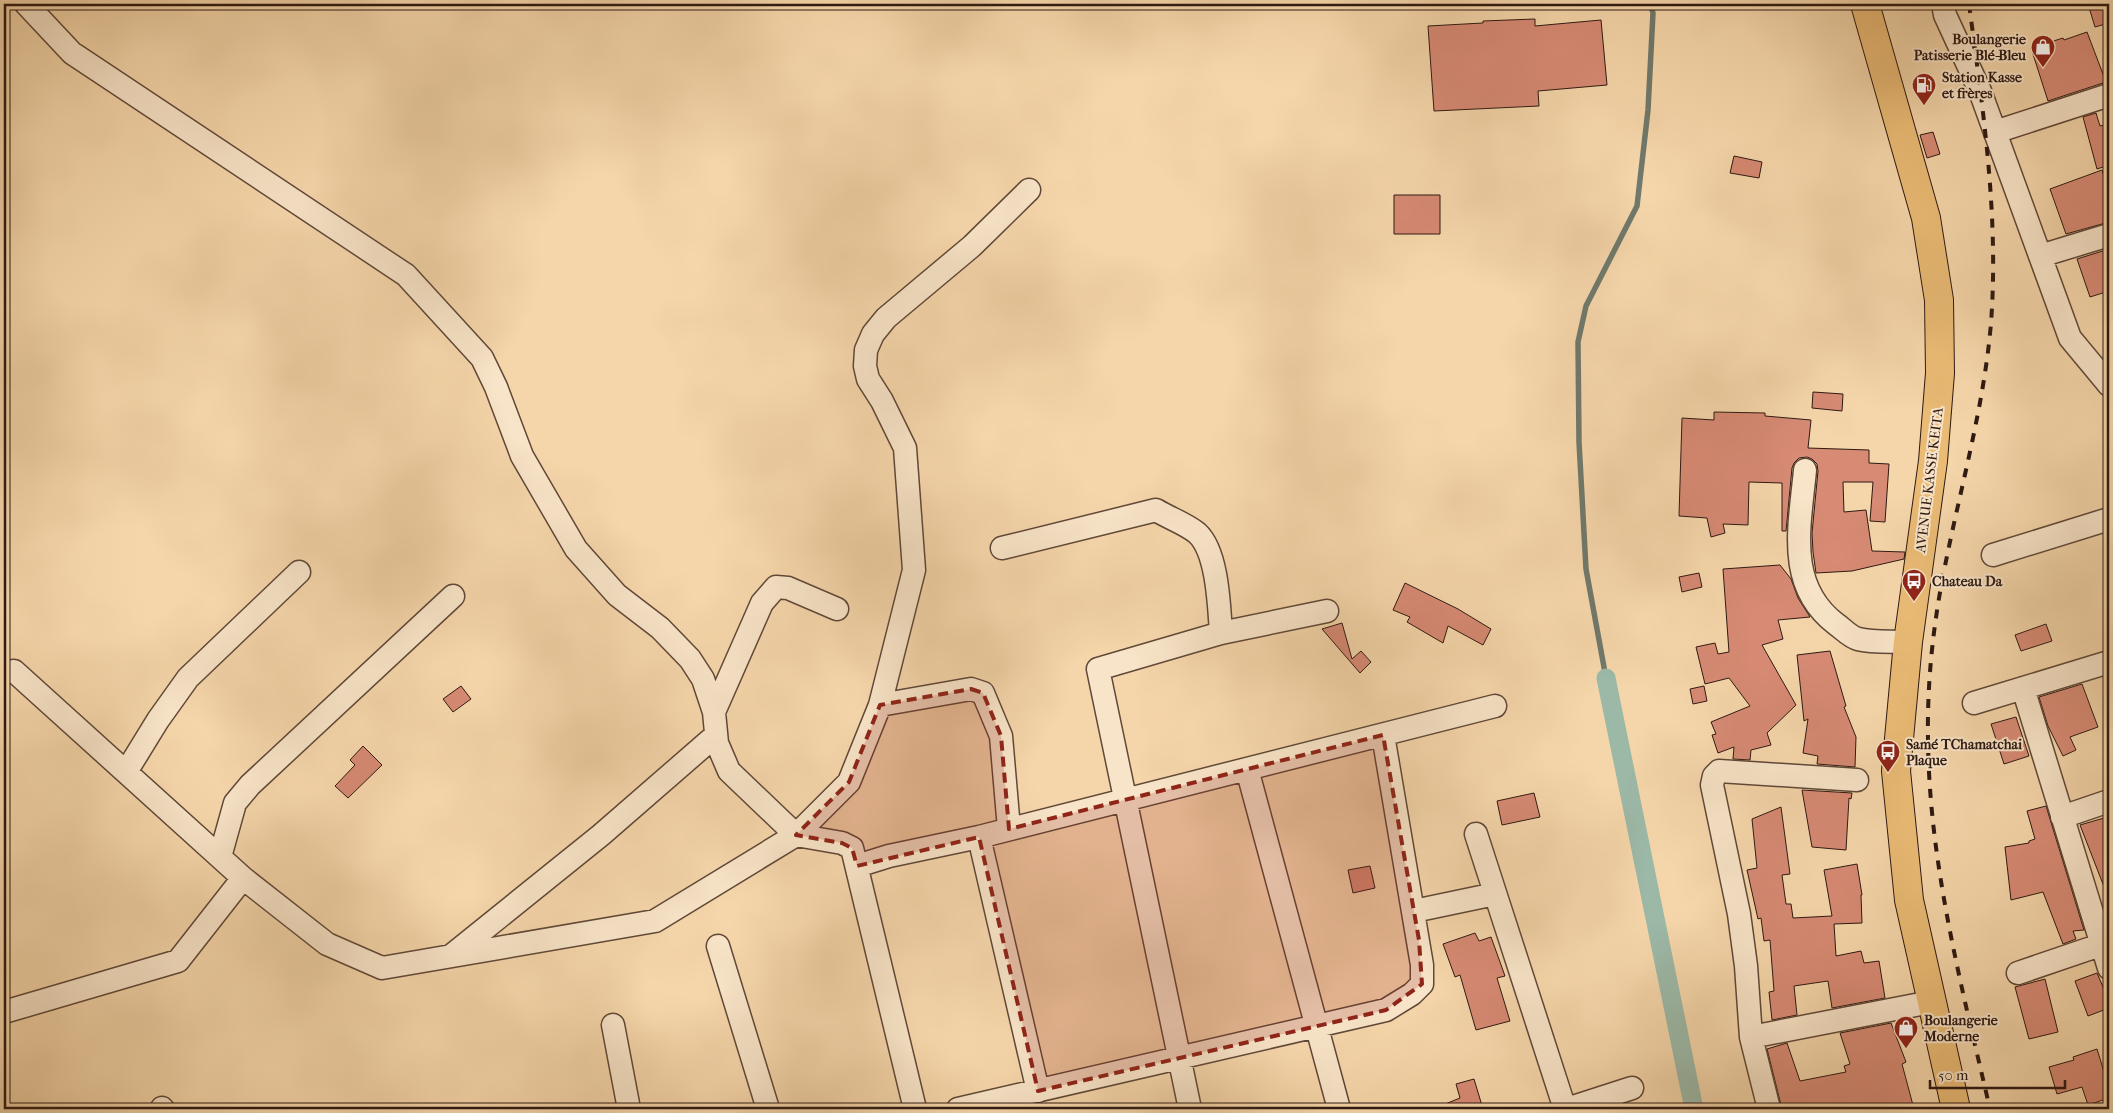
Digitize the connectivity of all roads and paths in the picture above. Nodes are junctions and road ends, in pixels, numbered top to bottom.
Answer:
1 (26, 4) edge
2 (1865, 4) edge
3 (1943, 4) edge
4 (2109, 95) edge
5 (1995, 132) junction
6 (1029, 190) dead end
7 (2109, 234) edge
8 (2040, 256) junction
9 (2107, 379) edge
10 (1805, 470) dead end
11 (2109, 519) edge
12 (1002, 548) dead end
13 (1993, 555) dead end
14 (299, 572) dead end
15 (453, 596) dead end
16 (837, 609) dead end
17 (1327, 611) dead end
18 (1221, 634) junction
19 (1908, 642) junction
20 (2109, 662) edge
21 (14, 671) dead end
22 (2023, 688) junction
23 (1974, 703) dead end
24 (880, 705) junction
25 (1495, 706) dead end
26 (714, 712) junction
27 (716, 735) junction
28 (1383, 735) junction
29 (1247, 769) junction
30 (126, 772) junction
31 (1857, 780) dead end
32 (1125, 800) junction
33 (2109, 801) edge
34 (2062, 817) junction
35 (1009, 829) junction
36 (1476, 834) dead end
37 (796, 835) junction
38 (980, 837) junction
39 (220, 857) junction
40 (857, 866) junction
41 (243, 878) junction
42 (1495, 894) junction
43 (1414, 911) junction
44 (2106, 944) edge
45 (718, 946) dead end
46 (451, 956) junction
47 (2109, 968) edge
48 (2018, 973) dead end
49 (1931, 1002) junction
50 (4, 1012) edge
51 (613, 1025) dead end
52 (1317, 1026) junction
53 (1751, 1037) junction
54 (1179, 1058) junction
55 (1632, 1088) dead end
56 (1038, 1090) junction
57 (630, 1109) edge
58 (768, 1109) edge
59 (916, 1109) edge
60 (958, 1109) edge
61 (1190, 1109) edge
62 (1339, 1109) edge
63 (1566, 1109) edge
64 (1769, 1109) edge
65 (1956, 1109) edge

1 - 26 street
2 - 19 main road, AVENUE KASSE KEITA
3 - 5 street
4 - 5 street
5 - 8 street
6 - 24 street
7 - 8 street
8 - 9 street
10 - 19 street
11 - 13 street
12 - 18 street
14 - 30 street
15 - 39 street
16 - 26 street
17 - 18 street
18 - 32 street
19 - 49 main road, AVENUE KASSE KEITA
20 - 22 street
21 - 30 street
22 - 23 street
22 - 34 street
24 - 35 street
24 - 37 street
25 - 28 street
26 - 27 street
27 - 37 street
27 - 46 street
28 - 29 street
28 - 43 street
29 - 32 street
29 - 52 street
30 - 39 street
31 - 53 street
32 - 35 street
32 - 54 street
33 - 34 street
34 - 44 street
35 - 38 street
36 - 42 street
37 - 40 street
37 - 46 street
38 - 40 street
38 - 56 street
39 - 41 street
40 - 59 street
41 - 46 street
41 - 50 street
42 - 43 street
42 - 63 street
43 - 52 street
44 - 47 street
44 - 48 street
45 - 58 street
49 - 53 street
49 - 65 main road, AVENUE KASSE KEITA
51 - 57 street
52 - 54 street
52 - 62 street
53 - 64 street
54 - 56 street
54 - 61 street
55 - 63 street
56 - 60 street

